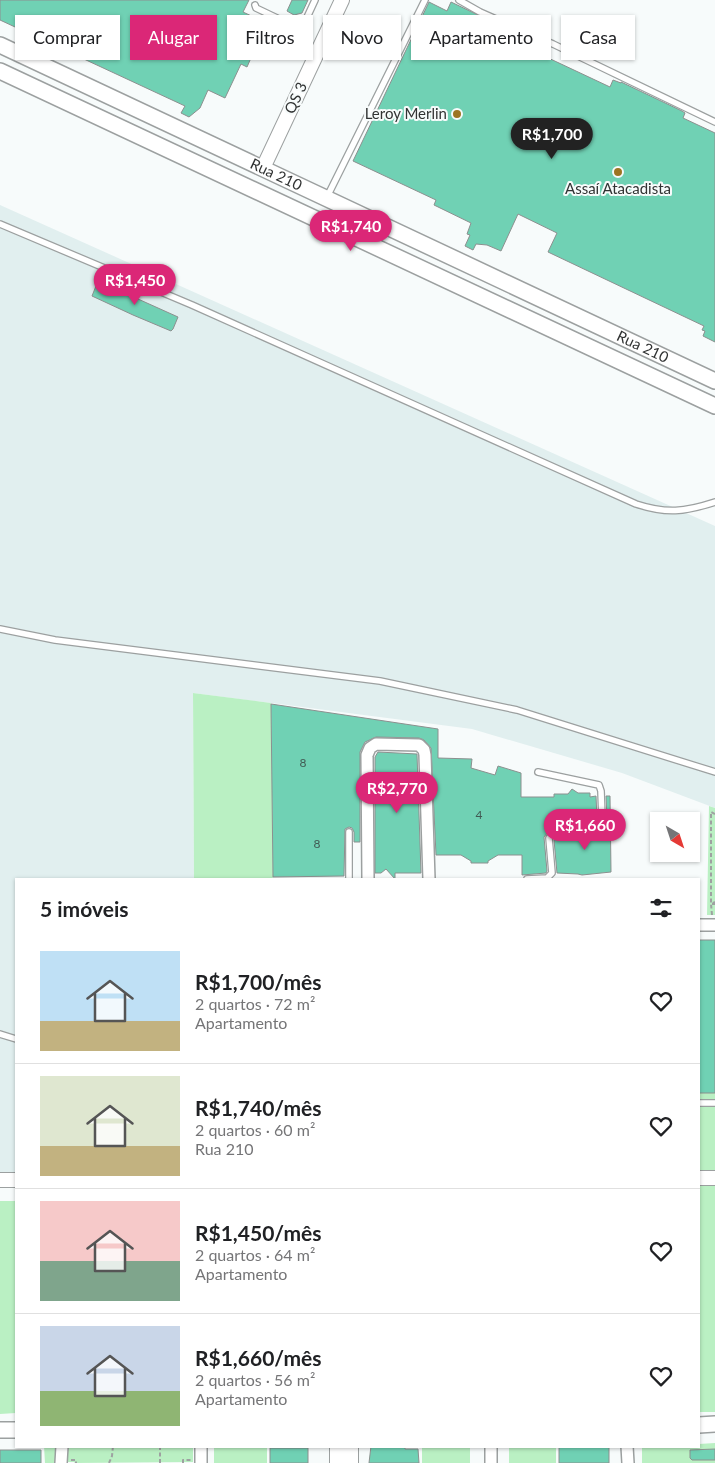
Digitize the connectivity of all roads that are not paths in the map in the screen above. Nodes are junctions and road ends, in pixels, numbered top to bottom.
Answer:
1 (315, 0) edge
2 (342, 0) edge
3 (425, 0) edge
4 (459, 0) edge
5 (255, 4) dead end
6 (0, 45) edge
7 (0, 71) edge
8 (715, 122) edge
9 (263, 168) junction
10 (326, 199) junction
11 (0, 224) edge
12 (715, 381) edge
13 (715, 406) edge
14 (715, 502) edge
15 (0, 629) edge
16 (538, 772) dead end
17 (715, 772) edge
18 (349, 832) dead end
19 (349, 878) edge
20 (368, 878) edge
21 (428, 878) edge
22 (547, 878) edge
23 (700, 925) edge
24 (714, 925) edge
25 (0, 1034) edge
26 (15, 1038) edge
27 (700, 1103) edge
28 (715, 1103) edge
29 (700, 1178) edge
30 (715, 1178) edge
31 (0, 1180) edge
32 (15, 1180) edge
33 (715, 1424) edge
34 (700, 1425) edge
35 (0, 1430) edge
36 (15, 1430) edge
37 (62, 1448) edge
38 (200, 1448) edge
39 (337, 1448) edge
40 (351, 1448) edge
41 (491, 1448) edge
42 (627, 1448) edge
43 (61, 1463) edge
44 (201, 1463) edge
45 (337, 1463) edge
46 (351, 1463) edge
47 (491, 1463) edge
48 (628, 1463) edge

1 - 5 lane
2 - 9 street, QS 3
3 - 10 lane
4 - 8 lane
6 - 9 main road, Rua 210
7 - 13 main road, Rua 210
9 - 10 main road, Rua 210
10 - 12 main road, Rua 210
11 - 14 lane
15 - 17 lane
16 - 22 lane
18 - 19 lane
20 - 21 street
23 - 24 street
25 - 26 lane
27 - 28 lane
29 - 30 street
31 - 32 street
33 - 34 main road
35 - 36 main road
37 - 43 street
38 - 44 street
39 - 45 street
40 - 46 street
41 - 47 street
42 - 48 street

